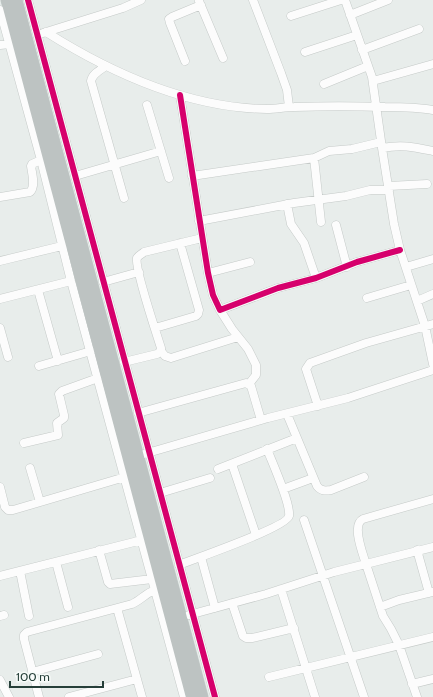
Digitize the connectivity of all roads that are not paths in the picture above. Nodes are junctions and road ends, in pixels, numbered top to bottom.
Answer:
1 (7, 0) edge
2 (16, 0) edge
3 (28, 0) edge
4 (141, 0) edge
5 (253, 0) edge
6 (341, 0) edge
7 (344, 0) edge
8 (388, 0) edge
9 (200, 2) edge
10 (0, 10) edge
11 (350, 15) junction
12 (291, 16) dead end
13 (419, 29) dead end
14 (357, 35) junction
15 (27, 37) junction
16 (0, 45) edge
17 (362, 50) junction
18 (305, 52) dead end
19 (223, 58) dead end
20 (185, 61) dead end
21 (433, 64) edge
22 (106, 66) junction
23 (368, 66) junction
24 (373, 81) junction
25 (324, 84) dead end
26 (180, 95) junction
27 (147, 105) dead end
28 (377, 106) junction
29 (289, 107) junction
30 (433, 110) edge
31 (381, 145) junction
32 (161, 151) junction
33 (433, 151) edge
34 (314, 158) junction
35 (41, 160) junction
36 (114, 165) junction
37 (75, 176) junction
38 (192, 176) junction
39 (169, 178) dead end
40 (427, 184) dead end
41 (389, 188) junction
42 (0, 198) edge
43 (124, 198) dead end
44 (319, 199) junction
45 (287, 204) junction
46 (199, 221) junction
47 (321, 222) dead end
48 (336, 225) dead end
49 (202, 238) junction
50 (180, 243) junction
51 (67, 245) junction
52 (400, 250) junction
53 (433, 259) edge
54 (0, 261) edge
55 (250, 262) dead end
56 (347, 266) junction
57 (406, 267) junction
58 (139, 272) junction
59 (208, 273) junction
60 (316, 278) junction
61 (71, 281) junction
62 (103, 282) junction
63 (411, 285) junction
64 (38, 290) junction
65 (433, 294) edge
66 (367, 298) dead end
67 (0, 300) edge
68 (416, 301) junction
69 (220, 310) junction
70 (433, 324) edge
71 (425, 326) junction
72 (0, 328) edge
73 (155, 328) junction
74 (238, 337) junction
75 (91, 351) junction
76 (161, 351) junction
77 (8, 357) dead end
78 (58, 361) junction
79 (124, 362) junction
80 (433, 364) edge
81 (39, 366) dead end
82 (433, 370) edge
83 (98, 378) junction
84 (249, 384) junction
85 (318, 406) junction
86 (138, 413) junction
87 (287, 414) junction
88 (261, 420) junction
89 (297, 438) junction
90 (24, 444) dead end
91 (267, 449) junction
92 (143, 454) junction
93 (232, 464) junction
94 (30, 468) dead end
95 (218, 469) dead end
96 (125, 477) junction
97 (364, 477) dead end
98 (210, 478) dead end
99 (313, 478) junction
100 (0, 488) edge
101 (283, 489) junction
102 (160, 493) junction
103 (433, 499) edge
104 (40, 502) junction
105 (304, 520) dead end
106 (256, 536) junction
107 (142, 540) junction
108 (433, 547) edge
109 (99, 550) junction
110 (417, 550) junction
111 (201, 557) junction
112 (56, 562) junction
113 (366, 564) junction
114 (179, 565) junction
115 (20, 571) junction
116 (0, 576) edge
117 (322, 576) junction
118 (152, 579) junction
119 (281, 589) junction
120 (155, 590) junction
121 (431, 592) edge
122 (232, 602) junction
123 (68, 607) dead end
124 (380, 607) junction
125 (117, 608) junction
126 (214, 608) junction
127 (193, 614) junction
128 (30, 616) dead end
129 (181, 618) junction
130 (294, 628) junction
131 (433, 637) edge
132 (399, 645) junction
133 (98, 654) dead end
134 (351, 657) junction
135 (306, 667) junction
136 (32, 672) junction
137 (269, 677) dead end
138 (137, 678) junction
139 (433, 679) edge
140 (0, 680) edge
141 (412, 684) junction
142 (100, 693) edge
143 (9, 697) edge
144 (39, 697) edge
145 (69, 697) edge
146 (142, 697) edge
147 (192, 697) edge
148 (215, 697) edge
149 (315, 697) edge
150 (364, 697) edge
151 (417, 697) edge

1 - 15 highway
2 - 15 highway
3 - 15 street
4 - 15 street
5 - 29 street
6 - 12 street
7 - 11 street
8 - 11 street
9 - 19 street
9 - 20 street
10 - 15 street
11 - 14 street
13 - 17 street
14 - 17 street
14 - 18 street
15 - 16 street
15 - 22 street
15 - 35 street
15 - 37 street
15 - 51 highway
15 - 92 highway
17 - 23 street
21 - 24 street
22 - 26 street
22 - 36 street
23 - 24 street
23 - 25 street
24 - 28 street
26 - 29 street
26 - 38 street
27 - 32 street
28 - 29 street
28 - 30 street
28 - 31 street
31 - 33 street
31 - 34 street
31 - 41 street
32 - 36 street
32 - 39 street
34 - 38 street
34 - 44 street
35 - 42 street
35 - 51 street
36 - 37 street
36 - 43 street
37 - 62 street
38 - 46 street
40 - 41 street
41 - 44 street
41 - 52 street
44 - 45 street
44 - 47 street
45 - 46 street
45 - 60 street
46 - 49 street
48 - 56 street
49 - 50 street
49 - 59 street
50 - 58 street
50 - 73 street
51 - 54 street
51 - 61 street
51 - 147 highway
52 - 56 street
52 - 57 street
53 - 57 street
55 - 59 street
56 - 60 street
57 - 63 street
58 - 62 street
58 - 73 street
59 - 69 street
60 - 69 street
61 - 64 street
61 - 75 street
62 - 79 street
63 - 66 street
63 - 68 street
64 - 67 street
64 - 78 street
65 - 68 street
68 - 71 street
69 - 74 street
70 - 71 street
71 - 80 street
71 - 85 street
72 - 77 street
73 - 76 street
74 - 76 street
74 - 84 street
75 - 78 street
75 - 83 street
76 - 79 street
78 - 81 street
79 - 86 street
82 - 85 street
83 - 90 street
83 - 96 street
84 - 86 street
84 - 88 street
85 - 87 street
86 - 92 street
87 - 88 street
87 - 89 street
88 - 92 street
89 - 91 street
89 - 99 street
91 - 93 street
91 - 101 street
92 - 102 street
92 - 129 highway
93 - 95 street
93 - 106 street
94 - 104 street
96 - 104 street
96 - 107 street
97 - 99 street
98 - 102 street
99 - 101 street
100 - 104 street
101 - 106 street
102 - 114 street
103 - 113 street
105 - 117 street
106 - 111 street
107 - 109 street
107 - 118 street
108 - 110 street
109 - 112 street
109 - 118 street
110 - 113 street
110 - 121 street
111 - 114 street
111 - 126 street
112 - 115 street
112 - 123 street
113 - 117 street
113 - 124 street
114 - 127 street
115 - 116 street
115 - 128 street
117 - 119 street
117 - 134 street
118 - 120 street
119 - 122 street
119 - 130 street
120 - 125 street
120 - 147 street
121 - 124 street
122 - 126 street
122 - 130 street
124 - 132 street
125 - 136 street
125 - 138 street
126 - 127 street
127 - 129 street
127 - 148 street
129 - 147 highway
130 - 135 street
131 - 132 street
132 - 134 street
132 - 141 street
133 - 136 street
134 - 135 street
134 - 150 street
135 - 137 street
135 - 149 street
136 - 144 street
138 - 142 street
138 - 146 street
139 - 141 street
140 - 143 street
141 - 151 street
142 - 145 street

